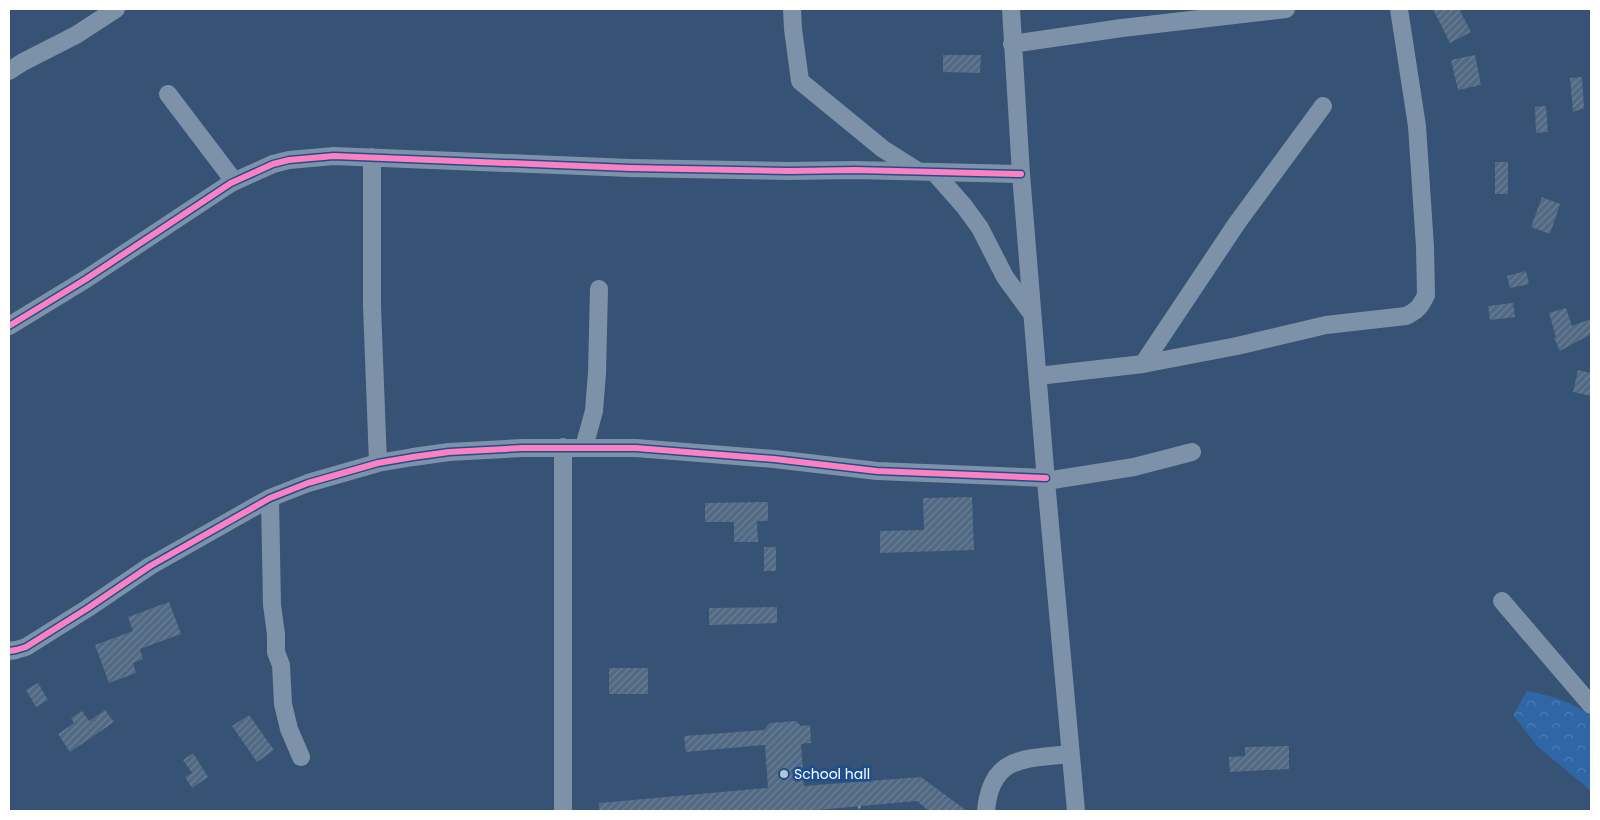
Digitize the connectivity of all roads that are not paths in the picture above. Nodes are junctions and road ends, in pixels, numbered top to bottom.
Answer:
1 (116, 9) edge
2 (792, 9) edge
3 (1011, 9) edge
4 (1286, 9) edge
5 (1399, 9) edge
6 (1012, 44) junction
7 (9, 71) edge
8 (168, 94) dead end
9 (1324, 106) dead end
10 (372, 157) junction
11 (926, 172) junction
12 (1021, 174) junction
13 (234, 181) junction
14 (599, 289) dead end
15 (1032, 314) junction
16 (9, 326) edge
17 (1143, 364) junction
18 (1038, 376) junction
19 (563, 447) junction
20 (584, 447) junction
21 (1192, 452) dead end
22 (378, 463) junction
23 (1046, 479) junction
24 (270, 498) junction
25 (1502, 601) dead end
26 (9, 651) edge
27 (1591, 705) edge
28 (1070, 754) junction
29 (301, 758) dead end
30 (563, 811) edge
31 (986, 811) edge
32 (1076, 811) edge

1 - 7 street
2 - 11 street
3 - 6 street
4 - 6 street
5 - 17 street
6 - 12 street
8 - 13 street
9 - 17 street
10 - 11 street
10 - 13 street
10 - 22 street
11 - 12 street
11 - 15 street
12 - 15 street
13 - 16 street
14 - 20 street
15 - 18 street
17 - 18 street
18 - 23 street
19 - 20 street
19 - 22 street
19 - 30 street
20 - 23 street
21 - 23 street
22 - 24 street
23 - 28 street
24 - 26 street
24 - 29 street
25 - 27 street
28 - 31 street
28 - 32 street

